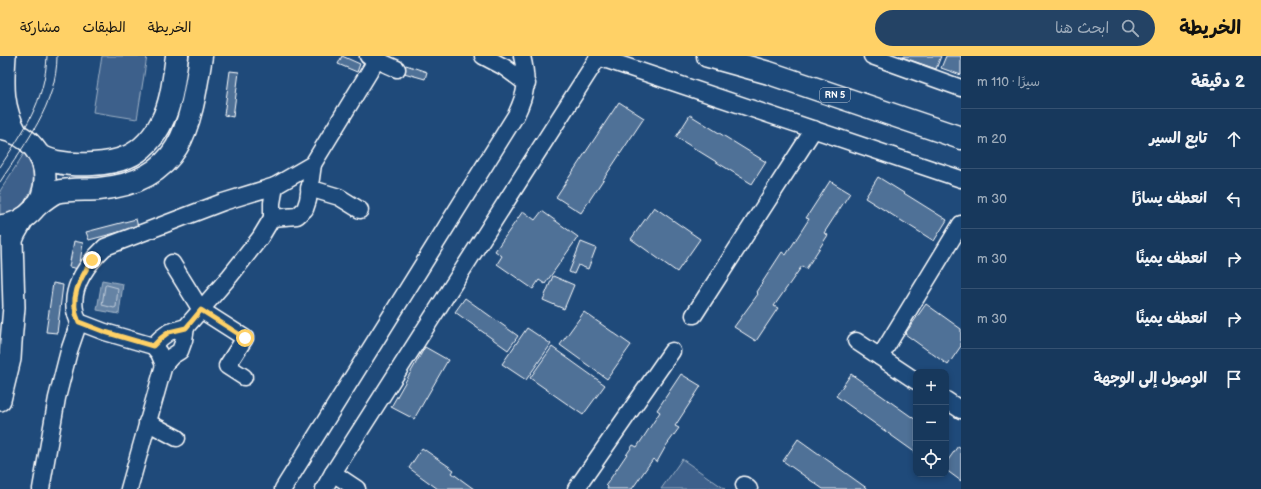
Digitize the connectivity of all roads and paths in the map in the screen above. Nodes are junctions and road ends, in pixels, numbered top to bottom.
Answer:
1 (5, 56) edge
2 (177, 56) edge
3 (201, 56) edge
4 (483, 56) edge
5 (522, 56) edge
6 (708, 56) edge
7 (748, 56) edge
8 (872, 56) edge
9 (374, 57) edge
10 (598, 57) edge
11 (397, 69) dead end
12 (527, 84) junction
13 (961, 88) edge
14 (961, 122) edge
15 (814, 129) junction
16 (8, 132) edge
17 (961, 138) edge
18 (40, 156) junction
19 (313, 164) junction
20 (961, 179) edge
21 (275, 186) junction
22 (309, 188) junction
23 (360, 210) dead end
24 (30, 213) junction
25 (272, 218) junction
26 (961, 224) edge
27 (0, 226) edge
28 (172, 263) dead end
29 (201, 310) junction
30 (694, 315) dead end
31 (79, 322) junction
32 (186, 328) junction
33 (856, 341) dead end
34 (153, 346) junction
35 (672, 351) dead end
36 (880, 357) junction
37 (164, 366) junction
38 (244, 377) dead end
39 (913, 378) edge
40 (0, 400) edge
41 (949, 402) edge
42 (961, 410) edge
43 (147, 422) junction
44 (177, 438) dead end
45 (333, 473) junction
46 (41, 489) edge
47 (129, 489) edge
48 (283, 489) edge
49 (324, 489) edge
50 (357, 489) edge
51 (576, 489) edge

1 - 16 main road
2 - 18 highway
3 - 24 highway
4 - 12 street
5 - 12 street
6 - 17 highway, RN 5
7 - 14 highway, RN 5
8 - 13 street
9 - 11 street
9 - 19 street
10 - 15 street
10 - 45 street
12 - 48 street
15 - 20 street
15 - 30 street
16 - 18 main road
18 - 24 main road
19 - 21 street
19 - 22 street
21 - 25 street
21 - 31 street
22 - 23 street
22 - 25 street
24 - 27 main road
24 - 40 main road
25 - 29 street
26 - 36 street
28 - 29 street
29 - 32 street
29 - 38 street
31 - 34 street
31 - 46 street
32 - 34 street
32 - 37 street
33 - 36 street
34 - 37 street
35 - 51 street
36 - 39 street
37 - 43 street
41 - 42 street
43 - 44 street
43 - 47 street
45 - 49 street
45 - 50 street

